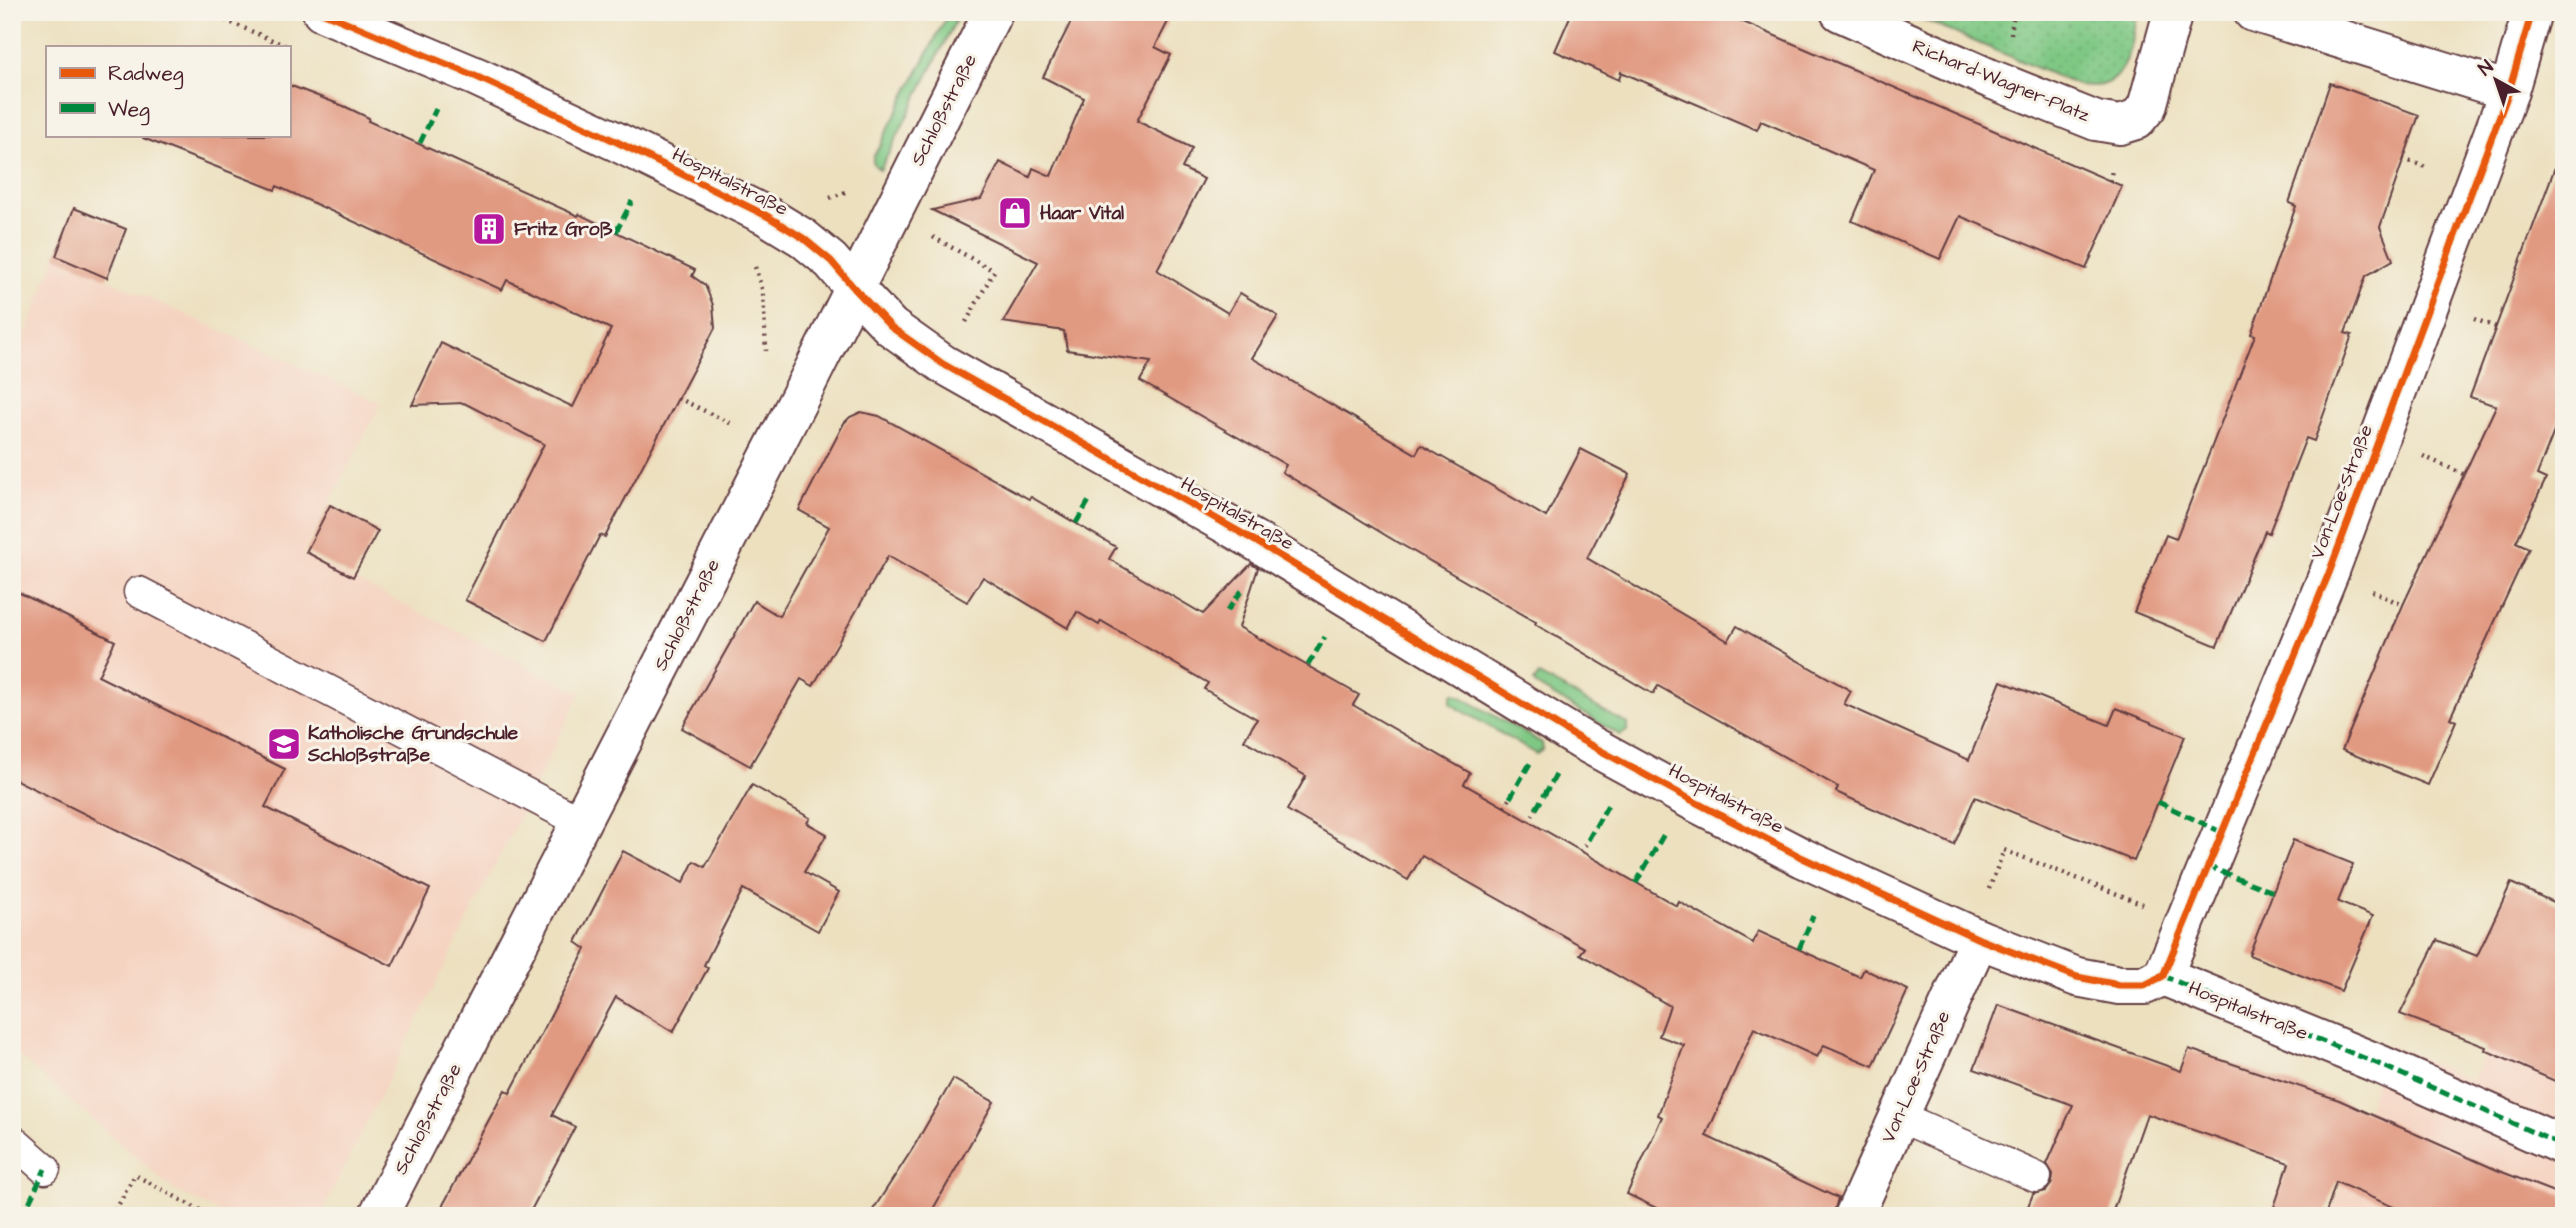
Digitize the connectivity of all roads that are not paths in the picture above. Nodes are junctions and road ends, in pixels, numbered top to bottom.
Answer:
1 (322, 12) edge
2 (993, 12) edge
3 (1839, 12) edge
4 (2173, 12) edge
5 (2253, 12) edge
6 (2532, 12) edge
7 (2509, 91) junction
8 (854, 288) junction
9 (139, 592) dead end
10 (581, 822) junction
11 (1979, 939) junction
12 (2163, 976) junction
13 (1898, 1116) junction
14 (12, 1140) edge
15 (2564, 1146) edge
16 (45, 1169) dead end
17 (2036, 1177) dead end
18 (378, 1216) edge
19 (1854, 1216) edge

1 - 8 street, Hospitalstraße
2 - 8 street, Schloßstraße
3 - 4 street, Richard-Wagner-Platz
5 - 7 street
6 - 7 street, Von-Loe-Straße
7 - 12 street, Von-Loe-Straße
8 - 10 street, Schloßstraße
8 - 11 street, Hospitalstraße
9 - 10 lane
10 - 18 street, Schloßstraße
11 - 12 street, Hospitalstraße
11 - 13 street, Von-Loe-Straße
12 - 15 street, Hospitalstraße
13 - 17 lane
13 - 19 street, Von-Loe-Straße
14 - 16 lane

